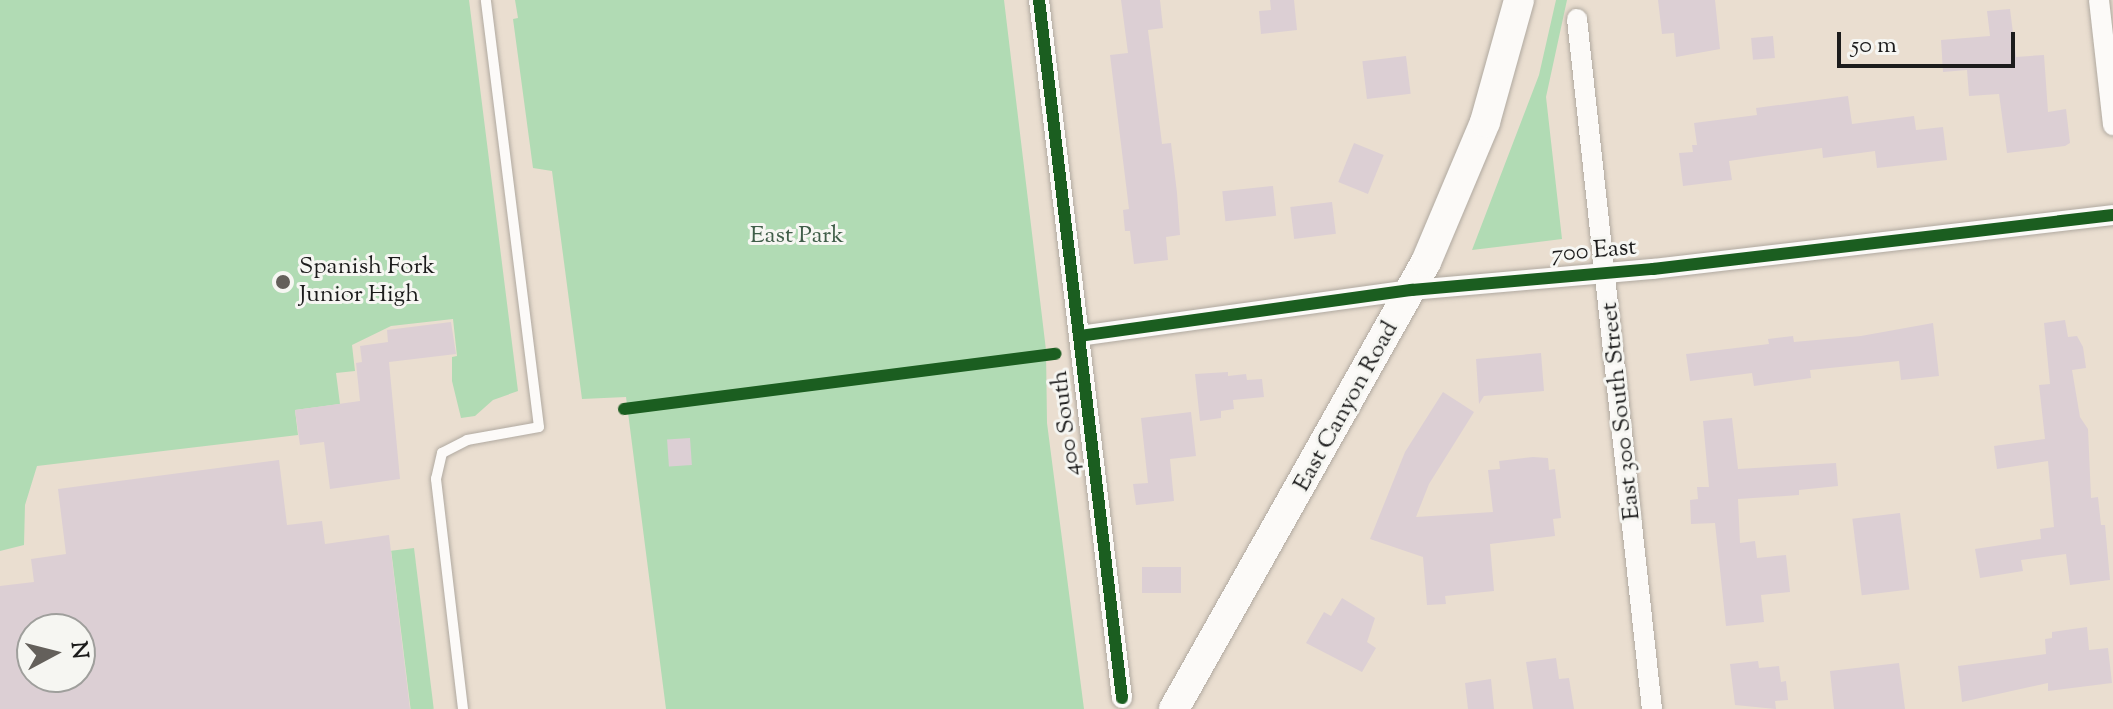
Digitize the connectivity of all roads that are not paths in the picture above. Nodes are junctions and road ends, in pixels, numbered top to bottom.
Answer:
1 (486, 0) edge
2 (1039, 0) edge
3 (1519, 0) edge
4 (2099, 0) edge
5 (1577, 19) dead end
6 (2113, 125) edge
7 (2113, 215) edge
8 (1607, 274) junction
9 (1412, 290) junction
10 (1079, 336) junction
11 (1122, 698) dead end
12 (463, 709) edge
13 (1174, 709) edge
14 (1652, 709) edge

1 - 12 lane
2 - 10 street, 400 South
3 - 9 main road, East Canyon Road
4 - 6 street
5 - 8 street, East 300 South Street
7 - 8 street, 700 East
8 - 9 street, 700 East
8 - 14 street, East 300 South Street
9 - 10 street, 700 East
9 - 13 main road, East Canyon Road
10 - 11 street, 400 South

